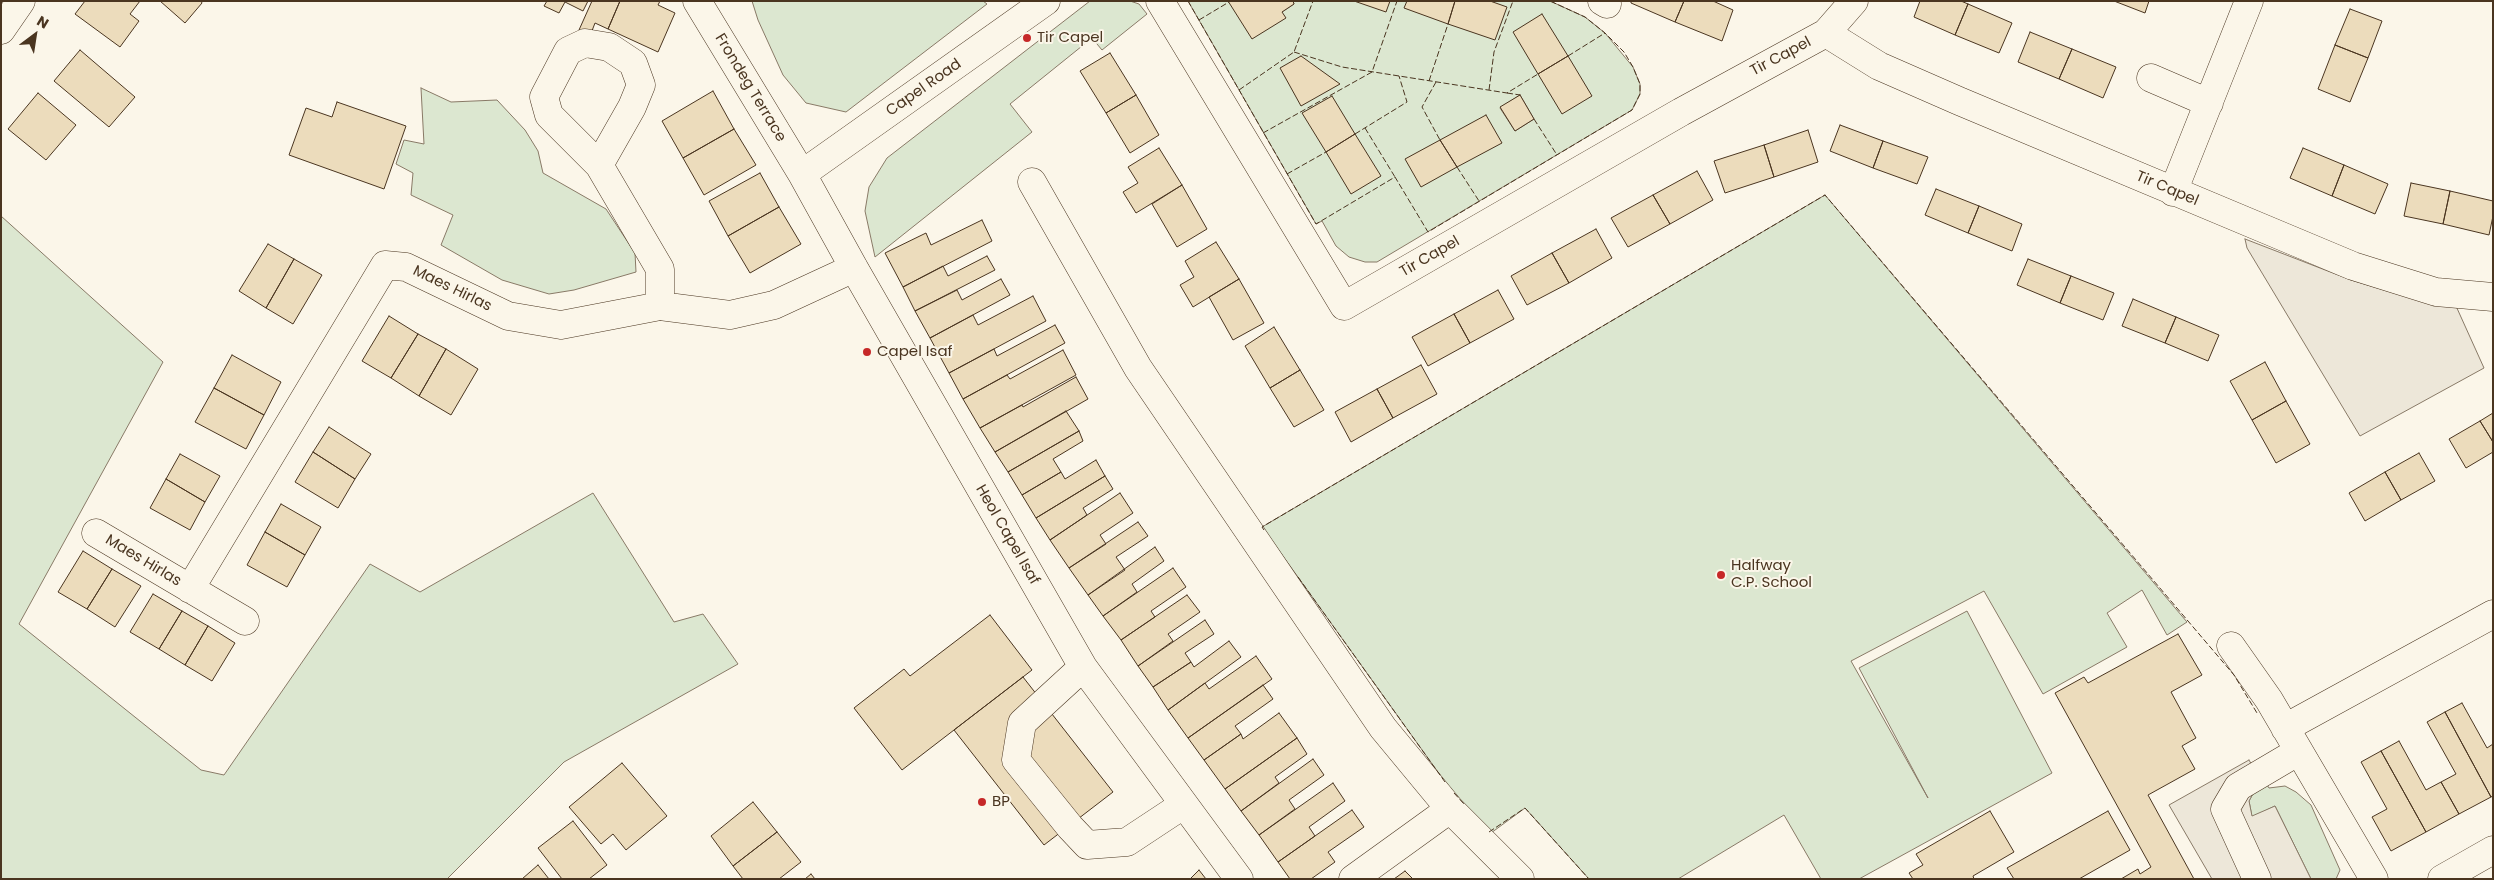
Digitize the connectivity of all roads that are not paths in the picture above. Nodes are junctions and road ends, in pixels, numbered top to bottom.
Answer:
1 (22, 1) edge
2 (697, 1) edge
3 (1046, 1) edge
4 (1160, 1) edge
5 (1854, 1) edge
6 (2249, 1) edge
7 (1, 30) edge
8 (1826, 33) junction
9 (2151, 78) dead end
10 (2209, 103) junction
11 (598, 165) dead end
12 (802, 174) junction
13 (1032, 182) dead end
14 (2173, 192) junction
15 (854, 268) junction
16 (2493, 297) edge
17 (660, 306) junction
18 (96, 533) dead end
19 (190, 589) junction
20 (2493, 614) edge
21 (245, 621) dead end
22 (2231, 646) dead end
23 (1083, 666) junction
24 (2286, 728) junction
25 (2299, 751) junction
26 (1183, 805) junction
27 (1450, 809) junction
28 (2493, 850) edge
29 (1239, 879) edge
30 (1352, 879) edge
31 (1520, 879) edge
32 (2257, 879) edge
33 (2374, 879) edge
34 (2442, 879) edge

1 - 7 street
2 - 12 street, Frondeg Terrace
3 - 12 street, Capel Road
4 - 8 street, Tir Capel
5 - 8 street, Tir Capel
6 - 10 street
8 - 14 street, Tir Capel
9 - 10 street
10 - 14 street
11 - 17 street
12 - 15 street, Heol Capel Isaf
13 - 27 street
14 - 16 street, Tir Capel
15 - 17 street, Maes Hirlas
15 - 23 street, Heol Capel Isaf
17 - 19 street, Maes Hirlas
18 - 19 street, Maes Hirlas
19 - 21 street, Maes Hirlas
20 - 24 street
22 - 24 street
23 - 26 street, Heol Capel Isaf
23 - 26 street
24 - 25 street
25 - 32 street
25 - 33 street
26 - 29 street, Heol Capel Isaf
27 - 30 street
27 - 31 street
28 - 34 street

